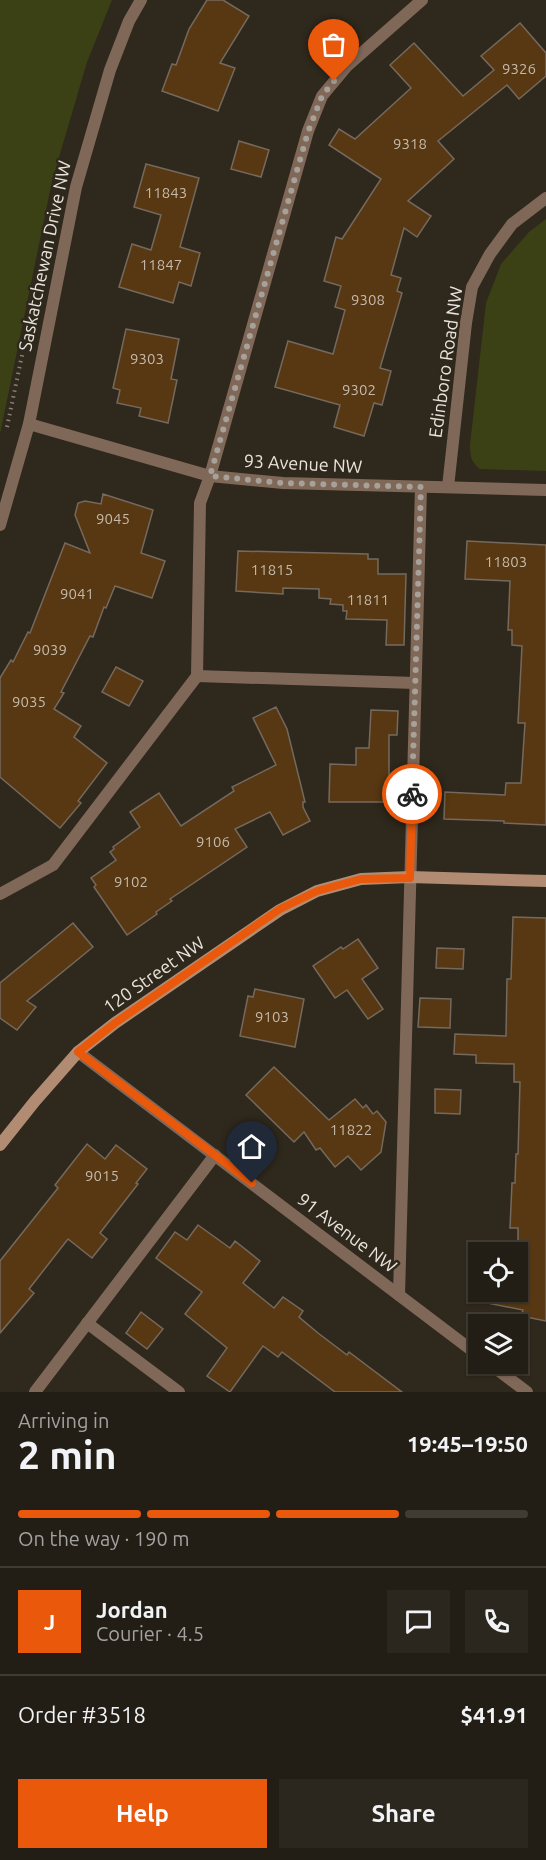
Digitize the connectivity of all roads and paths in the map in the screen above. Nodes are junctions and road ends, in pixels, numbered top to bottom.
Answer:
1 (141, 0) edge
2 (422, 0) edge
3 (546, 198) edge
4 (29, 424) junction
5 (210, 476) junction
6 (421, 487) junction
7 (448, 487) junction
8 (546, 490) edge
9 (0, 525) edge
10 (197, 675) junction
11 (416, 683) junction
12 (410, 878) junction
13 (546, 881) edge
14 (0, 894) edge
15 (78, 1052) junction
16 (0, 1145) edge
17 (215, 1155) junction
18 (399, 1295) junction
19 (87, 1323) junction
20 (468, 1347) edge
21 (503, 1374) edge
22 (35, 1392) edge
23 (179, 1392) edge
24 (527, 1392) edge

1 - 4 street, Saskatchewan Drive NW
2 - 5 street
3 - 7 street, Edinboro Road NW
4 - 5 street, 93 Avenue NW
4 - 9 street, Saskatchewan Drive NW
5 - 6 street, 93 Avenue NW
5 - 10 street
6 - 7 street, 93 Avenue NW
6 - 11 street
7 - 8 street, 93 Avenue NW
10 - 11 street
10 - 14 street
11 - 12 street
12 - 13 street, 120 Street NW
12 - 15 street, 120 Street NW
12 - 18 street
15 - 16 street, 120 Street NW
15 - 17 street, 91 Avenue NW
17 - 18 street, 91 Avenue NW
17 - 19 street
18 - 20 street, 91 Avenue NW
19 - 22 street
19 - 23 street
21 - 24 street

